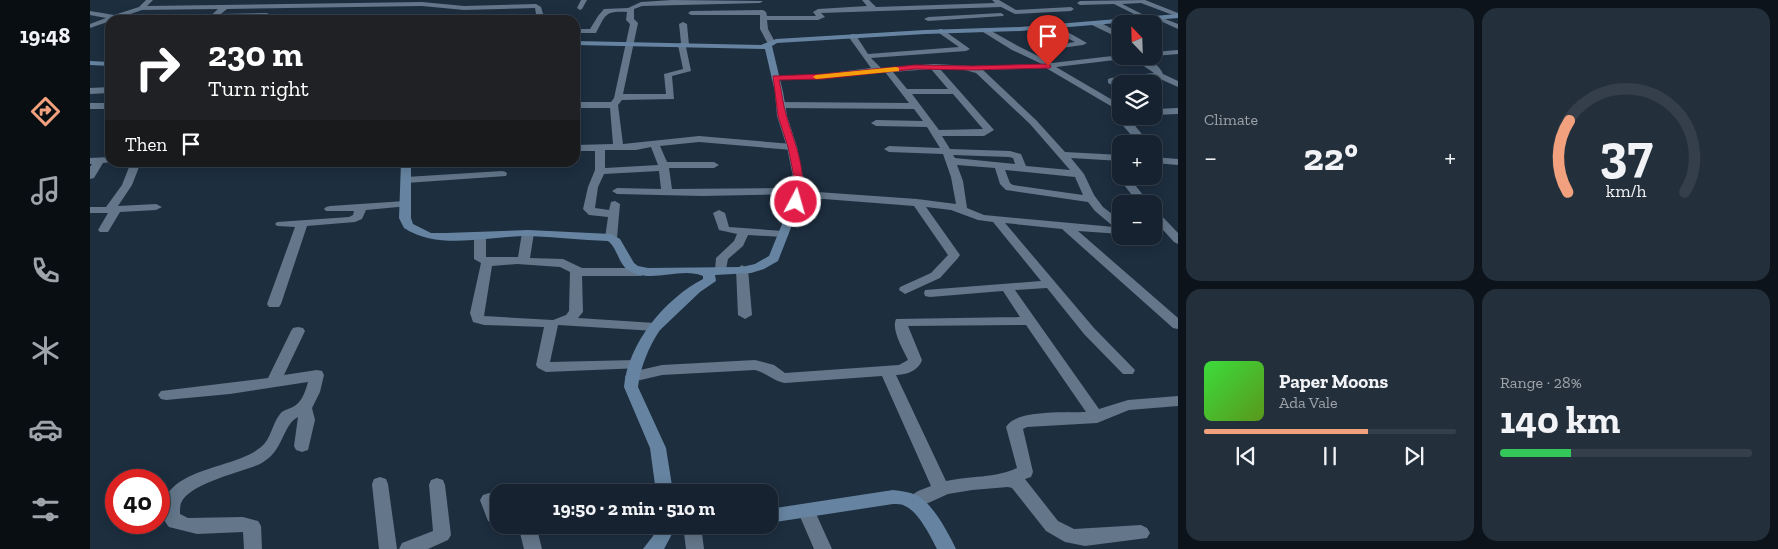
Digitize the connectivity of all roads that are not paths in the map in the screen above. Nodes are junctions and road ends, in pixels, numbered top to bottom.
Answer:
1 (150, 0) edge
2 (188, 0) edge
3 (584, 0) edge
4 (865, 0) edge
5 (995, 0) edge
6 (1057, 0) edge
7 (167, 1) edge
8 (676, 1) edge
9 (759, 1) edge
10 (1113, 2) junction
11 (396, 3) edge
12 (688, 3) junction
13 (1080, 3) dead end
14 (1002, 5) junction
15 (204, 7) junction
16 (225, 7) junction
17 (141, 8) junction
18 (580, 8) dead end
19 (912, 8) junction
20 (159, 9) junction
21 (873, 9) junction
22 (631, 10) junction
23 (1043, 11) junction
24 (90, 12) edge
25 (105, 15) edge
26 (120, 15) edge
27 (153, 15) edge
28 (195, 15) edge
29 (216, 15) edge
30 (540, 15) edge
31 (1001, 15) dead end
32 (1140, 15) edge
33 (763, 16) junction
34 (1178, 16) edge
35 (1162, 18) edge
36 (928, 19) junction
37 (105, 20) edge
38 (1162, 20) edge
39 (1112, 22) edge
40 (1095, 23) junction
41 (683, 24) dead end
42 (90, 26) edge
43 (1066, 26) junction
44 (1052, 27) junction
45 (1178, 27) edge
46 (986, 30) junction
47 (580, 31) edge
48 (946, 31) junction
49 (1112, 32) edge
50 (852, 36) junction
51 (580, 43) edge
52 (630, 44) junction
53 (769, 44) junction
54 (684, 45) junction
55 (1075, 45) junction
56 (1057, 47) dead end
57 (1178, 52) edge
58 (1162, 53) edge
59 (868, 56) junction
60 (1112, 58) edge
61 (1098, 60) junction
62 (90, 63) edge
63 (105, 64) edge
64 (1148, 65) edge
65 (1050, 66) junction
66 (934, 67) junction
67 (972, 68) junction
68 (883, 70) junction
69 (1159, 75) edge
70 (1162, 76) edge
71 (775, 78) junction
72 (1178, 84) edge
73 (105, 90) edge
74 (90, 91) edge
75 (954, 91) junction
76 (905, 92) junction
77 (616, 102) junction
78 (1112, 104) edge
79 (580, 105) edge
80 (90, 106) edge
81 (105, 106) edge
82 (780, 106) junction
83 (915, 106) junction
84 (105, 108) edge
85 (1162, 111) edge
86 (1178, 111) edge
87 (90, 118) edge
88 (876, 122) dead end
89 (928, 124) junction
90 (1128, 125) edge
91 (934, 132) junction
92 (1137, 135) edge
93 (655, 144) junction
94 (618, 147) junction
95 (792, 147) junction
96 (580, 148) edge
97 (600, 148) junction
98 (889, 149) dead end
99 (1063, 155) junction
100 (949, 156) junction
101 (1106, 157) junction
102 (1112, 157) edge
103 (1162, 160) edge
104 (94, 161) edge
105 (1178, 162) edge
106 (1112, 164) edge
107 (714, 165) dead end
108 (999, 166) junction
109 (134, 167) edge
110 (406, 167) edge
111 (663, 167) junction
112 (1022, 168) junction
113 (600, 171) junction
114 (502, 174) dead end
115 (1079, 174) junction
116 (90, 176) edge
117 (406, 180) junction
118 (1129, 185) edge
119 (617, 190) dead end
120 (667, 192) junction
121 (798, 192) junction
122 (1138, 195) edge
123 (1092, 199) junction
124 (917, 202) junction
125 (405, 204) junction
126 (156, 207) dead end
127 (361, 207) junction
128 (112, 209) junction
129 (330, 209) dead end
130 (90, 210) edge
131 (962, 210) junction
132 (719, 213) dead end
133 (996, 219) junction
134 (1112, 220) edge
135 (1162, 221) edge
136 (302, 222) junction
137 (281, 224) dead end
138 (1066, 227) junction
139 (104, 230) dead end
140 (1112, 230) edge
141 (1173, 230) edge
142 (744, 231) junction
143 (528, 233) junction
144 (783, 234) junction
145 (480, 235) junction
146 (611, 238) junction
147 (1178, 240) edge
148 (518, 261) junction
149 (490, 262) junction
150 (742, 269) junction
151 (576, 271) junction
152 (721, 271) junction
153 (641, 272) junction
154 (706, 272) junction
155 (1050, 284) junction
156 (1006, 287) junction
157 (905, 290) dead end
158 (930, 293) dead end
159 (274, 304) dead end
160 (745, 315) dead end
161 (559, 321) junction
162 (1030, 321) junction
163 (544, 322) junction
164 (1178, 326) edge
165 (655, 328) junction
166 (298, 331) dead end
167 (1128, 370) dead end
168 (634, 371) junction
169 (887, 371) junction
170 (274, 381) junction
171 (166, 395) dead end
172 (1178, 401) edge
173 (304, 407) junction
174 (1097, 417) junction
175 (302, 446) dead end
176 (1008, 480) junction
177 (380, 484) dead end
178 (663, 484) edge
179 (436, 485) dead end
180 (942, 490) junction
181 (489, 500) dead end
182 (914, 502) junction
183 (490, 503) edge
184 (807, 512) junction
185 (778, 515) edge
186 (1141, 533) dead end
187 (529, 534) edge
188 (663, 534) edge
189 (693, 534) edge
190 (254, 549) edge
191 (388, 549) edge
192 (408, 549) edge
193 (533, 549) edge
194 (652, 549) edge
195 (695, 549) edge
196 (823, 549) edge
197 (947, 549) edge

1 - 17 street
2 - 7 street
3 - 18 street
4 - 21 street
5 - 14 street
6 - 23 street
7 - 20 street
8 - 12 street
8 - 22 street
9 - 12 street
9 - 33 street
10 - 13 street
10 - 32 street
10 - 34 street
11 - 16 street
11 - 30 street
12 - 33 street
14 - 19 street
14 - 23 street
15 - 16 street
15 - 20 street
15 - 28 street
16 - 29 street
17 - 20 street
17 - 26 street
19 - 21 street
19 - 36 street
20 - 27 street
21 - 33 street
22 - 47 street
22 - 52 street
23 - 43 street
24 - 25 street
31 - 36 street
33 - 53 street
34 - 35 street
36 - 48 street
37 - 42 street
38 - 45 street
39 - 40 street
40 - 43 street
40 - 49 street
41 - 54 street
43 - 44 street
44 - 46 street
44 - 55 street
46 - 48 street
46 - 65 street
48 - 50 street
48 - 59 street
50 - 53 street
50 - 59 street
51 - 52 street
52 - 54 street
52 - 77 street
53 - 54 street
53 - 71 street
54 - 77 street
55 - 56 street
55 - 61 street
57 - 58 street
59 - 68 street
60 - 61 street
61 - 65 street
62 - 63 street
64 - 69 street
65 - 67 street
65 - 78 street
66 - 67 street
66 - 68 street
66 - 75 street
67 - 99 street
68 - 71 street
68 - 76 street
70 - 72 street
71 - 82 street
73 - 74 street
75 - 76 street
75 - 91 street
76 - 83 street
77 - 79 street
77 - 94 street
80 - 81 street
82 - 83 street
82 - 95 street
83 - 89 street
84 - 87 street
85 - 86 street
88 - 89 street
89 - 91 street
90 - 92 street
91 - 100 street
93 - 94 street
93 - 95 street
93 - 111 street
94 - 97 street
95 - 121 street
96 - 97 street
97 - 113 street
98 - 100 street
99 - 101 street
99 - 115 street
100 - 108 street
100 - 112 street
100 - 131 street
101 - 102 street
101 - 106 street
103 - 105 street
104 - 116 street
107 - 111 street
108 - 112 street
108 - 123 street
109 - 128 street
110 - 117 street
111 - 113 street
111 - 120 street
112 - 115 street
113 - 146 street
114 - 117 street
115 - 123 street
117 - 125 street
118 - 122 street
119 - 120 street
120 - 121 street
121 - 124 street
121 - 144 street
123 - 134 street
124 - 131 street
124 - 157 street
125 - 127 street
125 - 145 street
126 - 128 street
127 - 129 street
127 - 136 street
128 - 130 street
128 - 139 street
131 - 133 street
132 - 142 street
133 - 138 street
133 - 155 street
135 - 141 street
136 - 137 street
136 - 159 street
138 - 140 street
138 - 164 street
141 - 147 street
142 - 144 street
142 - 152 street
143 - 145 street
143 - 146 street
143 - 148 street
144 - 150 street
145 - 149 street
146 - 153 street
148 - 149 street
148 - 151 street
149 - 163 street
150 - 152 street
150 - 160 street
151 - 153 street
151 - 161 street
152 - 154 street
153 - 154 street
154 - 165 street
155 - 156 street
155 - 167 street
156 - 158 street
156 - 162 street
161 - 163 street
161 - 165 street
162 - 169 street
162 - 174 street
163 - 168 street
165 - 168 street
166 - 170 street
168 - 169 street
168 - 178 street
169 - 180 street
170 - 171 street
170 - 173 street
172 - 174 street
173 - 175 street
173 - 190 street
174 - 176 street
176 - 180 street
176 - 186 street
177 - 191 street
179 - 192 street
180 - 182 street
181 - 183 street
182 - 184 street
182 - 197 street
184 - 185 street
184 - 196 street
187 - 193 street
188 - 194 street
189 - 195 street

